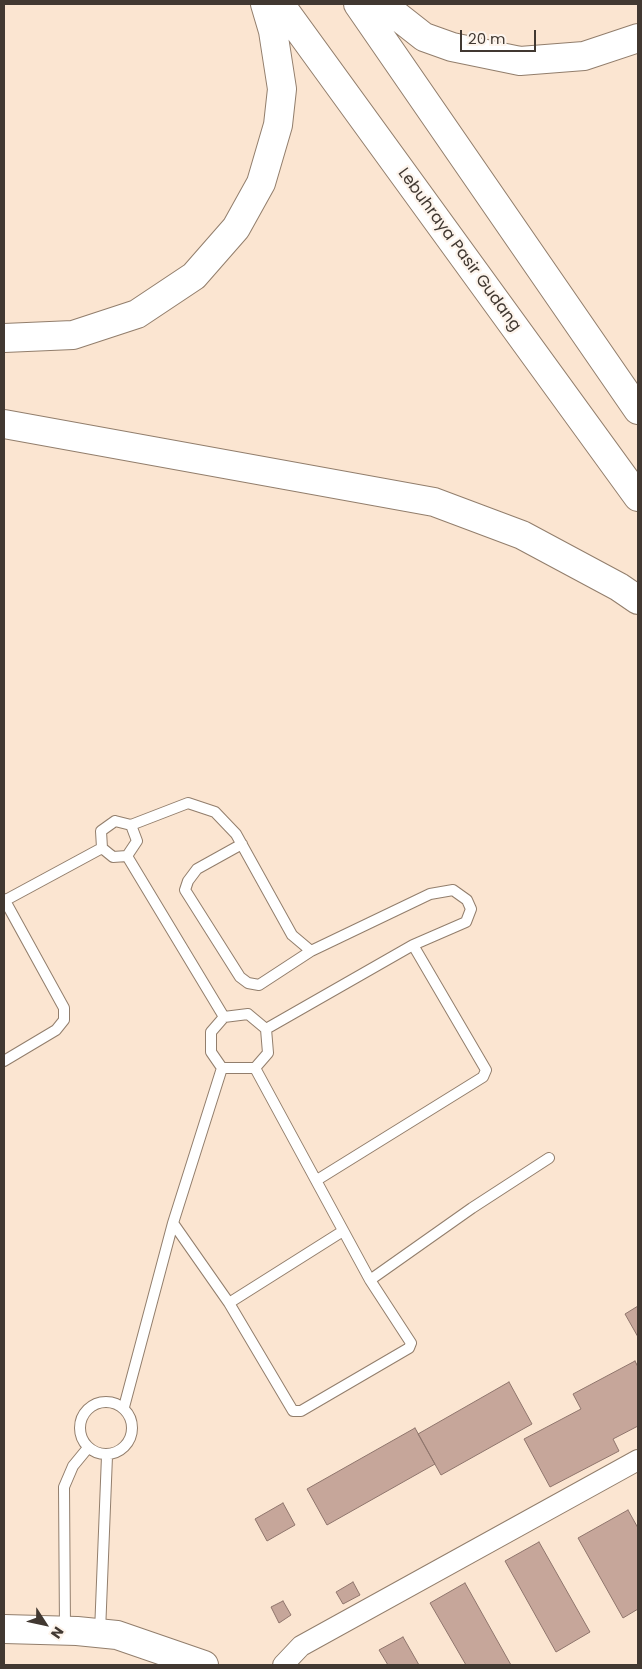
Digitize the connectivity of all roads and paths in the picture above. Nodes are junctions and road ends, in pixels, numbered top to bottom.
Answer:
1 (265, 4) edge
2 (280, 4) edge
3 (358, 4) edge
4 (382, 4) edge
5 (638, 38) edge
6 (4, 338) edge
7 (638, 410) edge
8 (4, 424) edge
9 (638, 497) edge
10 (638, 600) edge
11 (131, 825) junction
12 (242, 844) junction
13 (102, 848) junction
14 (127, 856) junction
15 (4, 900) edge
16 (413, 945) junction
17 (311, 951) junction
18 (224, 1017) junction
19 (266, 1028) junction
20 (4, 1061) edge
21 (222, 1068) junction
22 (255, 1068) junction
23 (549, 1158) dead end
24 (317, 1180) junction
25 (173, 1222) junction
26 (343, 1231) junction
27 (370, 1280) junction
28 (230, 1303) junction
29 (124, 1407) junction
30 (87, 1449) junction
31 (107, 1456) junction
32 (638, 1460) edge
33 (4, 1629) edge
34 (65, 1631) junction
35 (100, 1634) junction
36 (204, 1665) edge
37 (283, 1665) edge

1 - 6 main road
2 - 9 main road, Lebuhraya Pasir Gudang
3 - 7 main road
4 - 5 main road
8 - 10 main road
11 - 12 lane
11 - 13 lane
11 - 14 lane
12 - 17 lane
12 - 17 lane
13 - 14 lane
13 - 15 lane
14 - 18 lane
15 - 20 lane
16 - 17 lane
16 - 19 lane
16 - 24 lane
18 - 19 lane
18 - 21 lane
19 - 22 lane
21 - 22 lane
21 - 25 lane
22 - 24 lane
23 - 27 lane
24 - 26 lane
25 - 28 lane
25 - 29 lane
26 - 27 lane
26 - 28 lane
27 - 28 lane
29 - 30 lane
29 - 31 lane
30 - 31 lane
30 - 34 lane
31 - 35 lane
32 - 37 street
33 - 34 main road
34 - 35 main road
35 - 36 main road

